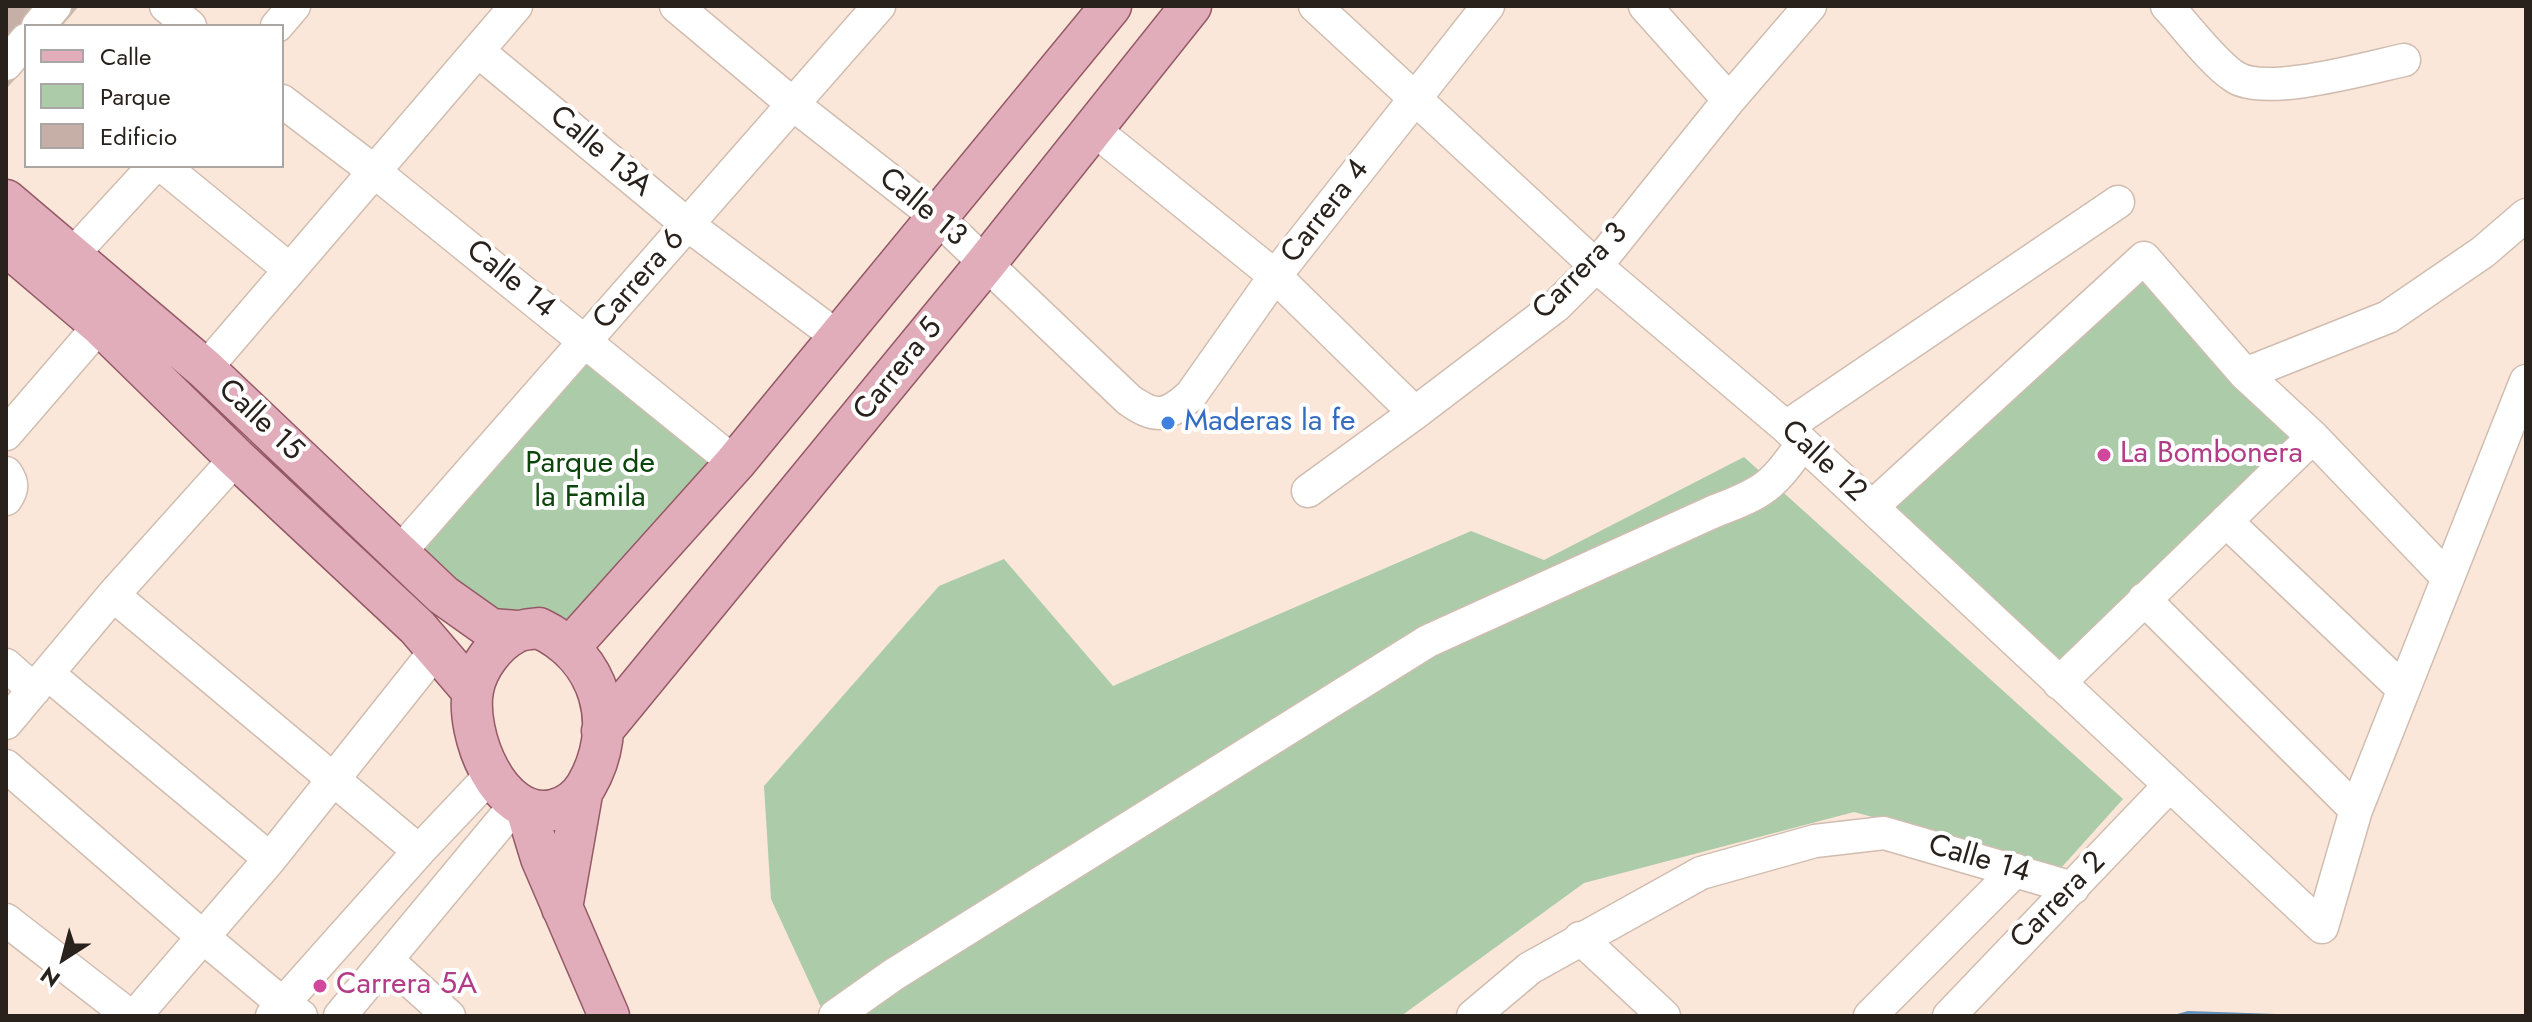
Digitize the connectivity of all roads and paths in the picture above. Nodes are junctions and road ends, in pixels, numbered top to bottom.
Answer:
1 (55, 6) edge
2 (166, 6) edge
3 (294, 6) edge
4 (516, 6) edge
5 (676, 6) edge
6 (879, 6) edge
7 (1111, 6) edge
8 (1191, 6) edge
9 (1315, 6) edge
10 (1488, 6) edge
11 (1645, 6) edge
12 (1810, 6) edge
13 (2180, 10) edge
14 (40, 24) edge
15 (188, 24) edge
16 (279, 24) edge
17 (478, 51) junction
18 (2404, 60) dead end
19 (1416, 97) junction
20 (1729, 100) junction
21 (284, 103) edge
22 (794, 105) junction
23 (1092, 128) junction
24 (152, 168) edge
25 (165, 168) edge
26 (375, 172) junction
27 (6, 200) edge
28 (2118, 202) dead end
29 (2526, 215) edge
30 (938, 218) junction
31 (688, 225) junction
32 (6, 245) edge
33 (73, 254) junction
34 (986, 263) junction
35 (1596, 266) junction
36 (289, 269) junction
37 (1275, 276) junction
38 (100, 325) junction
39 (839, 338) junction
40 (586, 342) junction
41 (205, 369) junction
42 (2245, 374) junction
43 (2526, 381) edge
44 (1415, 413) junction
45 (1162, 414) joint
46 (6, 434) edge
47 (1795, 435) junction
48 (2313, 437) junction
49 (236, 458) junction
50 (735, 463) junction
51 (1308, 491) dead end
52 (1872, 507) junction
53 (2226, 521) junction
54 (399, 553) junction
55 (2447, 577) junction
56 (113, 595) junction
57 (2144, 599) junction
58 (517, 631) junction
59 (570, 647) junction
60 (437, 649) junction
61 (6, 665) edge
62 (41, 682) junction
63 (2059, 683) junction
64 (2403, 689) junction
65 (472, 691) junction
66 (6, 723) edge
67 (602, 731) junction
68 (6, 766) edge
69 (335, 779) junction
70 (2169, 786) junction
71 (582, 794) junction
72 (511, 796) junction
73 (2356, 810) junction
74 (419, 851) junction
75 (270, 859) junction
76 (2016, 870) junction
77 (2073, 888) junction
78 (562, 908) junction
79 (6, 920) edge
80 (203, 937) junction
81 (1580, 938) junction
82 (387, 960) junction
83 (285, 1012) edge
84 (133, 1016) edge
85 (340, 1016) edge
86 (449, 1016) edge
87 (609, 1016) edge
88 (835, 1016) edge
89 (1473, 1016) edge
90 (1664, 1016) edge
91 (1870, 1016) edge
92 (1949, 1016) edge

1 - 14 street
2 - 15 street
3 - 16 street
4 - 17 street
5 - 22 street, Calle 13
6 - 22 street, Carrera 6
7 - 30 main road
8 - 23 main road, Carrera 5
9 - 19 street, Calle 12
10 - 19 street, Carrera 4
11 - 20 street
12 - 20 street, Carrera 3
13 - 18 street
17 - 26 street
17 - 31 street, Calle 13A
19 - 35 street, Calle 12
19 - 37 street, Carrera 4
20 - 35 street, Carrera 3
21 - 26 street, Calle 14
22 - 30 street, Calle 13
22 - 31 street, Carrera 6
23 - 34 main road, Carrera 5
23 - 37 street
24 - 33 street
25 - 36 street
26 - 36 street
26 - 40 street, Calle 14
27 - 33 main road, Calle 15
28 - 47 street
29 - 42 street
30 - 34 street, Calle 13
30 - 39 main road
31 - 39 street, Calle 13A
31 - 40 street, Carrera 6
32 - 38 main road, Calle 15
33 - 41 main road, Calle 15
34 - 45 street, Calle 13
34 - 67 main road, Carrera 5
35 - 44 street, Carrera 3
35 - 47 street, Calle 12
36 - 41 street
37 - 44 street
37 - 45 street, Carrera 4
38 - 46 street
38 - 49 main road, Calle 15
39 - 50 main road
40 - 50 street, Calle 14
40 - 54 street, Carrera 6
41 - 54 main road, Calle 15
42 - 48 street
42 - 52 street
43 - 55 street
44 - 51 street, Carrera 3
47 - 52 street, Calle 12
47 - 88 street
48 - 53 street
48 - 55 street
49 - 56 street
49 - 60 main road, Calle 15
50 - 59 main road
52 - 63 street, Calle 12
53 - 57 street
53 - 64 street
54 - 58 main road, Calle 15
55 - 64 street
56 - 62 street
56 - 69 street
57 - 63 street
57 - 73 street
58 - 59 main road
58 - 65 main road
59 - 67 main road
60 - 65 main road, Calle 15
60 - 69 street
61 - 62 street
62 - 66 street
62 - 75 street
63 - 70 street, Calle 12
64 - 73 street
65 - 72 main road
67 - 71 main road
68 - 80 street
69 - 74 street
69 - 75 street
70 - 73 street, Calle 12
70 - 77 street, Carrera 2
71 - 72 main road
71 - 78 main road
72 - 74 street
72 - 78 main road
72 - 82 street
74 - 83 street
75 - 80 street
76 - 77 street, Calle 14
76 - 81 street, Calle 14
76 - 91 street
77 - 92 street, Carrera 2
78 - 87 main road
79 - 84 street
80 - 83 street
80 - 84 street
81 - 89 street
81 - 90 street
82 - 85 street
82 - 86 street

